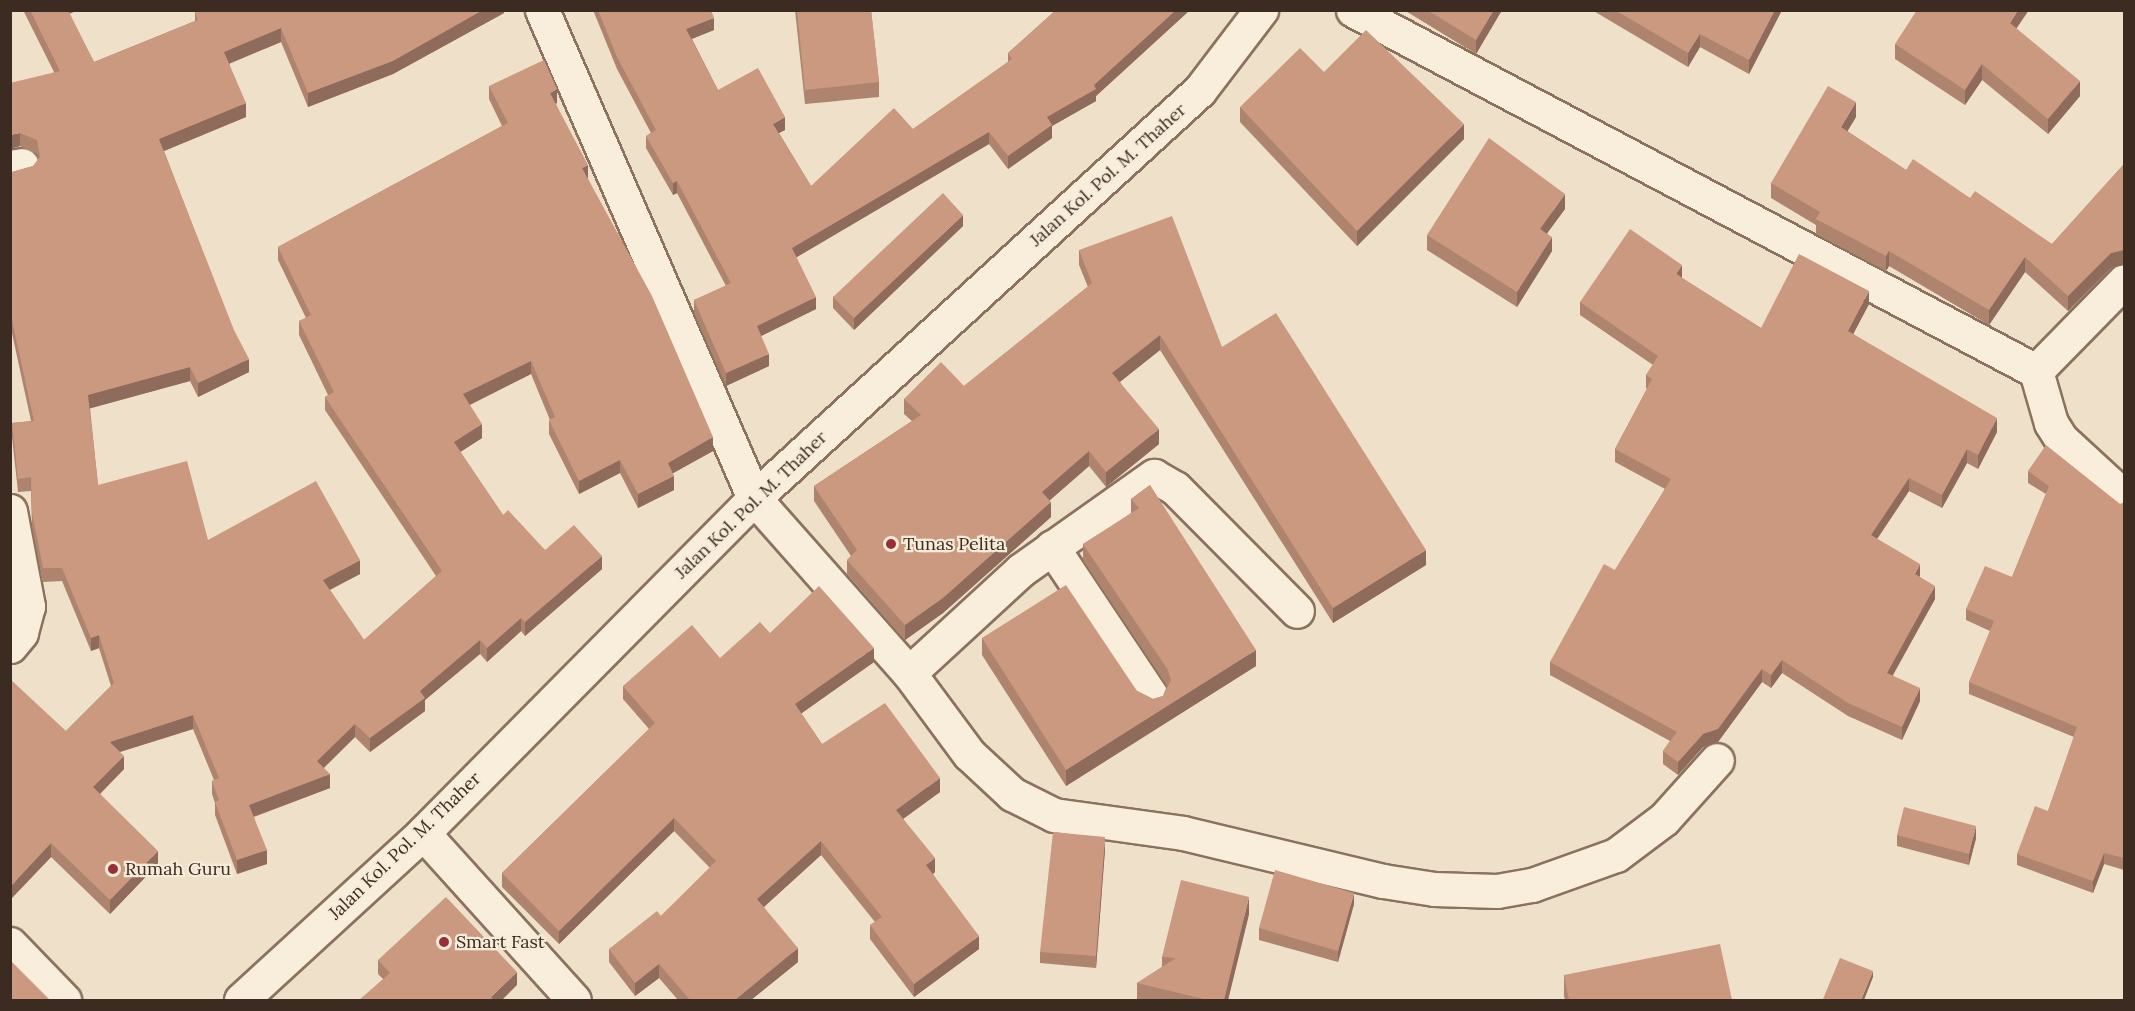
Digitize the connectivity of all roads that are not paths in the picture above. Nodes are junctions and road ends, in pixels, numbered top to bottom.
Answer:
1 (543, 10) edge
2 (1261, 10) edge
3 (1353, 10) edge
4 (2124, 280) edge
5 (2036, 371) junction
6 (2124, 497) edge
7 (754, 498) junction
8 (10, 511) edge
9 (1052, 547) junction
10 (1297, 611) dead end
11 (10, 646) edge
12 (909, 673) junction
13 (1152, 698) edge
14 (1717, 760) dead end
15 (423, 833) junction
16 (10, 944) edge
17 (259, 994) edge
18 (64, 1000) edge
19 (574, 1000) edge

1 - 7 street
2 - 7 street, Jalan Kol. Pol. M. Thaher
3 - 5 street
4 - 5 street
5 - 6 street
7 - 12 street
7 - 15 street, Jalan Kol. Pol. M. Thaher
8 - 11 street
9 - 10 street
9 - 12 street
9 - 13 street
12 - 14 street
15 - 17 street, Jalan Kol. Pol. M. Thaher
15 - 19 street
16 - 18 street

